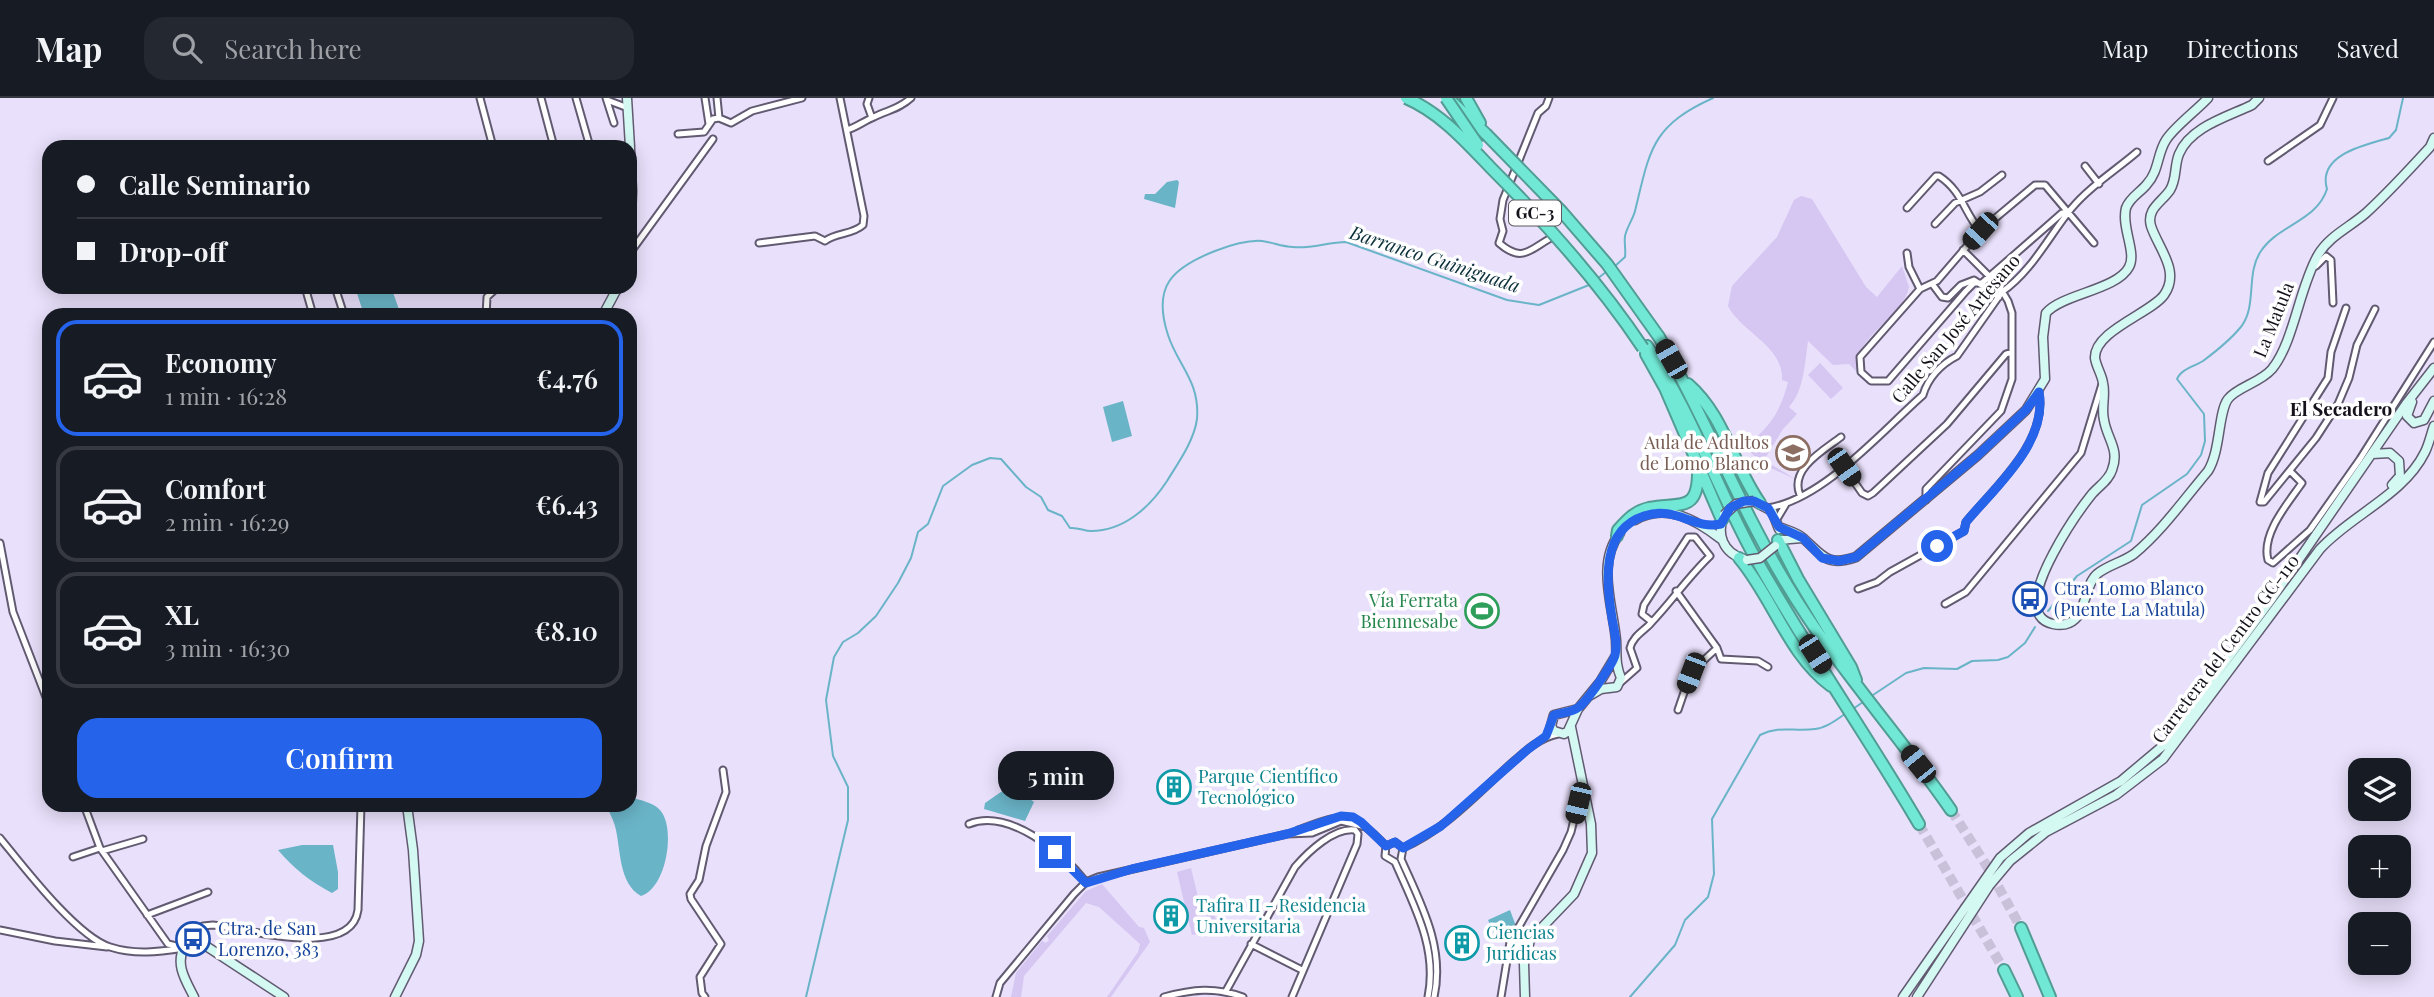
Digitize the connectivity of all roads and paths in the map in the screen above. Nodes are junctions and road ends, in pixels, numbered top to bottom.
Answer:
1 (480, 98) edge
2 (541, 98) edge
3 (576, 98) edge
4 (619, 98) edge
5 (627, 98) edge
6 (705, 98) edge
7 (717, 98) edge
8 (802, 98) edge
9 (840, 98) edge
10 (869, 98) edge
11 (911, 98) edge
12 (1406, 98) edge
13 (1447, 98) edge
14 (1466, 98) edge
15 (1549, 98) edge
16 (2208, 98) edge
17 (2259, 98) edge
18 (2333, 98) edge
19 (607, 99) edge
20 (628, 108) junction
21 (719, 118) junction
22 (872, 118) junction
23 (614, 123) dead end
24 (709, 124) junction
25 (847, 130) junction
26 (678, 134) dead end
27 (1486, 134) junction
28 (2434, 138) edge
29 (713, 139) dead end
30 (491, 140) edge
31 (552, 140) edge
32 (588, 140) edge
33 (630, 140) edge
34 (2137, 152) dead end
35 (2268, 161) dead end
36 (2085, 166) dead end
37 (2002, 175) dead end
38 (2099, 184) junction
39 (1963, 199) junction
40 (1907, 208) dead end
41 (2068, 214) junction
42 (1935, 224) dead end
43 (1980, 231) junction
44 (637, 243) edge
45 (759, 243) dead end
46 (2094, 243) dead end
47 (1963, 250) junction
48 (1907, 253) dead end
49 (1575, 260) dead end
50 (1989, 276) junction
51 (1982, 283) junction
52 (1933, 285) junction
53 (2305, 285) junction
54 (1920, 289) junction
55 (2000, 294) junction
56 (2333, 303) dead end
57 (2346, 308) dead end
58 (2375, 309) dead end
59 (2434, 342) edge
60 (1645, 347) junction
61 (2012, 352) junction
62 (2433, 368) edge
63 (1684, 380) junction
64 (2104, 383) junction
65 (2039, 392) junction
66 (2434, 401) edge
67 (2434, 426) edge
68 (1841, 437) dead end
69 (2372, 454) junction
70 (1698, 465) junction
71 (1844, 467) junction
72 (2360, 471) junction
73 (2291, 472) junction
74 (1800, 495) junction
75 (1926, 500) junction
76 (1787, 503) junction
77 (2375, 503) junction
78 (1761, 504) junction
79 (1722, 520) junction
80 (1778, 523) junction
81 (1704, 526) junction
82 (2310, 530) junction
83 (1617, 536) junction
84 (1803, 538) junction
85 (1721, 539) junction
86 (0, 543) edge
87 (1776, 543) junction
88 (2310, 544) junction
89 (1743, 559) junction
90 (1858, 589) dead end
91 (1676, 591) junction
92 (1945, 604) dead end
93 (1652, 622) junction
94 (1821, 628) junction
95 (1717, 648) junction
96 (1615, 657) junction
97 (1768, 667) dead end
98 (1619, 673) junction
99 (1633, 673) junction
100 (1620, 683) junction
101 (42, 687) edge
102 (1839, 692) junction
103 (1589, 696) junction
104 (1578, 709) junction
105 (1678, 710) dead end
106 (1551, 726) junction
107 (1571, 727) junction
108 (1561, 734) junction
109 (1546, 736) junction
110 (1573, 741) junction
111 (723, 770) dead end
112 (1584, 794) junction
113 (1951, 810) tunnel mouth
114 (88, 812) edge
115 (360, 812) edge
116 (408, 812) edge
117 (970, 824) dead end
118 (1919, 824) tunnel mouth
119 (0, 838) edge
120 (143, 839) dead end
121 (1386, 846) junction
122 (1403, 848) junction
123 (101, 849) junction
124 (73, 857) dead end
125 (1398, 860) junction
126 (1086, 883) junction
127 (208, 892) dead end
128 (148, 915) junction
129 (2021, 928) tunnel mouth
130 (0, 930) edge
131 (1251, 944) junction
132 (107, 947) junction
133 (184, 947) junction
134 (1302, 970) junction
135 (2004, 970) tunnel mouth
136 (1226, 991) junction
137 (1292, 996) edge
138 (194, 997) edge
139 (284, 997) edge
140 (395, 997) edge
141 (705, 997) edge
142 (996, 997) edge
143 (1164, 997) edge
144 (1243, 997) edge
145 (1428, 997) edge
146 (1434, 997) edge
147 (1501, 997) edge
148 (1525, 997) edge
149 (1903, 997) edge
150 (1917, 997) edge
151 (2017, 997) edge
152 (2050, 997) edge

1 - 30 street
2 - 31 street
3 - 32 street
4 - 19 street
5 - 20 street
6 - 24 street
7 - 21 street
8 - 21 street
9 - 25 street
10 - 22 street
11 - 22 street
12 - 60 highway, GC-3, bridge
13 - 27 highway, GC-3, bridge
13 - 60 highway, bridge
14 - 27 highway
15 - 49 street
16 - 65 street
17 - 64 street
18 - 35 street
19 - 20 street
19 - 23 street
20 - 33 street
21 - 24 street
22 - 25 street
24 - 26 street
25 - 45 street
27 - 63 highway, GC-3, bridge
28 - 53 street, La Matula
29 - 44 street
34 - 38 street
36 - 38 street
37 - 39 street
38 - 41 street
39 - 40 street
39 - 42 street
39 - 43 street
41 - 43 street
41 - 46 street
41 - 50 street
41 - 55 street, Calle San José Artesano
43 - 47 street
47 - 50 street
47 - 52 street
48 - 54 street
50 - 51 street
50 - 55 street
51 - 52 street
51 - 54 street
51 - 55 street
52 - 54 street
53 - 56 street
53 - 64 street, La Matula
55 - 61 street
55 - 71 street, Calle San José Artesano
57 - 73 street
58 - 73 street
59 - 82 street
60 - 70 highway
60 - 102 highway
61 - 71 street
61 - 75 street
62 - 66 street
62 - 69 street
63 - 78 highway
63 - 94 highway, GC-3
64 - 92 street
65 - 75 street
65 - 90 street
67 - 77 street, Carretera del Centro GC-110
68 - 74 street
69 - 72 street
69 - 77 street
70 - 79 highway
70 - 83 highway
71 - 74 street, Calle San José Artesano
72 - 82 street
72 - 88 street, Carretera del Centro GC-110
73 - 82 street
74 - 76 street, Calle San José Artesano
75 - 84 street
76 - 78 street, Calle San José Artesano
76 - 80 street, Calle San José Artesano
77 - 150 street, Carretera del Centro GC-110
78 - 79 street, bridge
78 - 80 street
79 - 81 street
79 - 85 street
80 - 84 street
80 - 87 street
81 - 83 street
81 - 85 street
82 - 88 street
83 - 96 street
84 - 87 street
85 - 89 street
86 - 101 street
87 - 89 street, bridge
87 - 94 highway
88 - 149 street, Carretera del Centro GC-110
89 - 102 highway
91 - 93 street
91 - 93 street
91 - 95 street
93 - 99 street
94 - 113 highway, GC-3
95 - 97 street
95 - 105 street
96 - 98 street
96 - 103 street
98 - 99 street
98 - 100 street
99 - 100 street
100 - 103 street
102 - 118 highway
103 - 104 street
104 - 106 street
104 - 107 street
106 - 108 street
106 - 109 street
107 - 108 street
107 - 110 street
108 - 109 street
108 - 110 street
109 - 122 street
110 - 112 street
111 - 141 street
112 - 147 street
112 - 148 street
114 - 123 street
115 - 133 street
116 - 140 street
117 - 126 street
119 - 132 street
120 - 123 street
121 - 122 street
121 - 125 street
121 - 126 street
122 - 125 street
123 - 124 street
123 - 128 street
125 - 145 street
125 - 146 street
126 - 142 street
127 - 128 street
128 - 133 street
129 - 152 highway
130 - 132 street
131 - 134 street
131 - 134 street
131 - 136 street
132 - 133 street
133 - 138 street
133 - 139 street
134 - 137 street
135 - 151 highway
136 - 143 street
136 - 144 street

